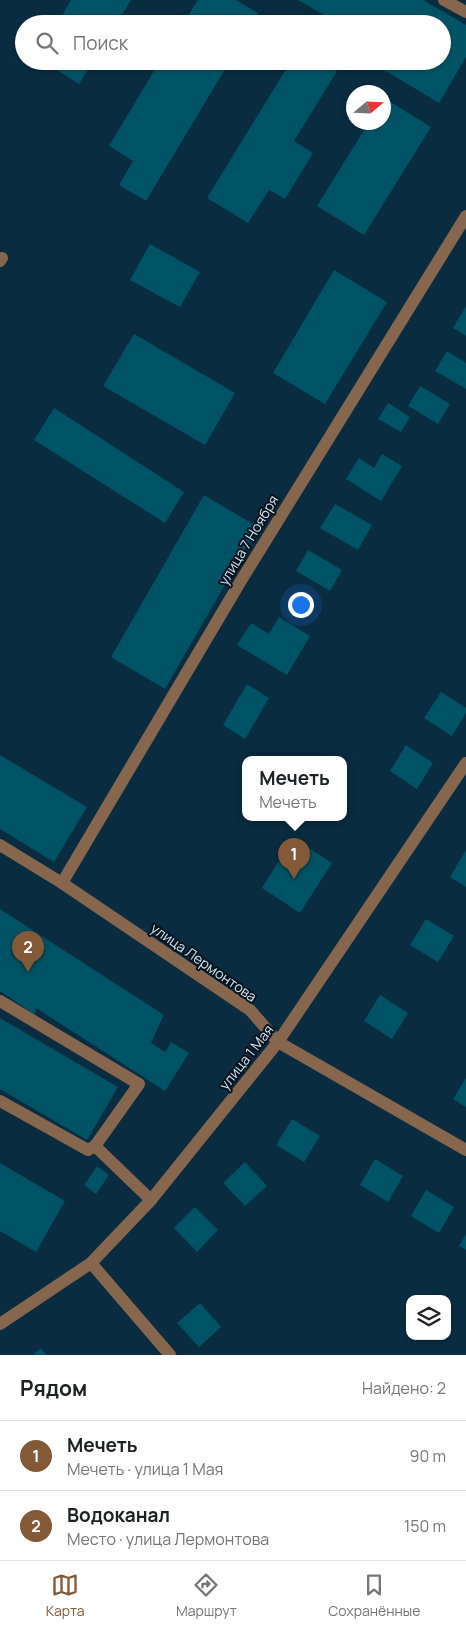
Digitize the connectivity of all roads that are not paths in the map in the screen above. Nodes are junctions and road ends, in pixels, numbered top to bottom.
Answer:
1 (444, 0) edge
2 (466, 12) edge
3 (466, 216) edge
4 (466, 764) edge
5 (0, 845) edge
6 (62, 883) junction
7 (0, 1002) edge
8 (278, 1042) junction
9 (0, 1101) edge
10 (95, 1146) junction
11 (466, 1150) edge
12 (152, 1200) junction
13 (91, 1263) junction
14 (0, 1324) edge
15 (170, 1355) edge

1 - 2 street
3 - 6 street, улица 7 Ноября
4 - 8 street, улица 1 Мая
5 - 6 street, улица Лермонтова
6 - 8 street, улица Лермонтова
7 - 10 street
8 - 11 street, улица Лермонтова
8 - 12 street, улица 1 Мая
9 - 10 street
10 - 12 street
12 - 13 street, улица 1 Мая
13 - 14 street, улица 1 Мая
13 - 15 street

